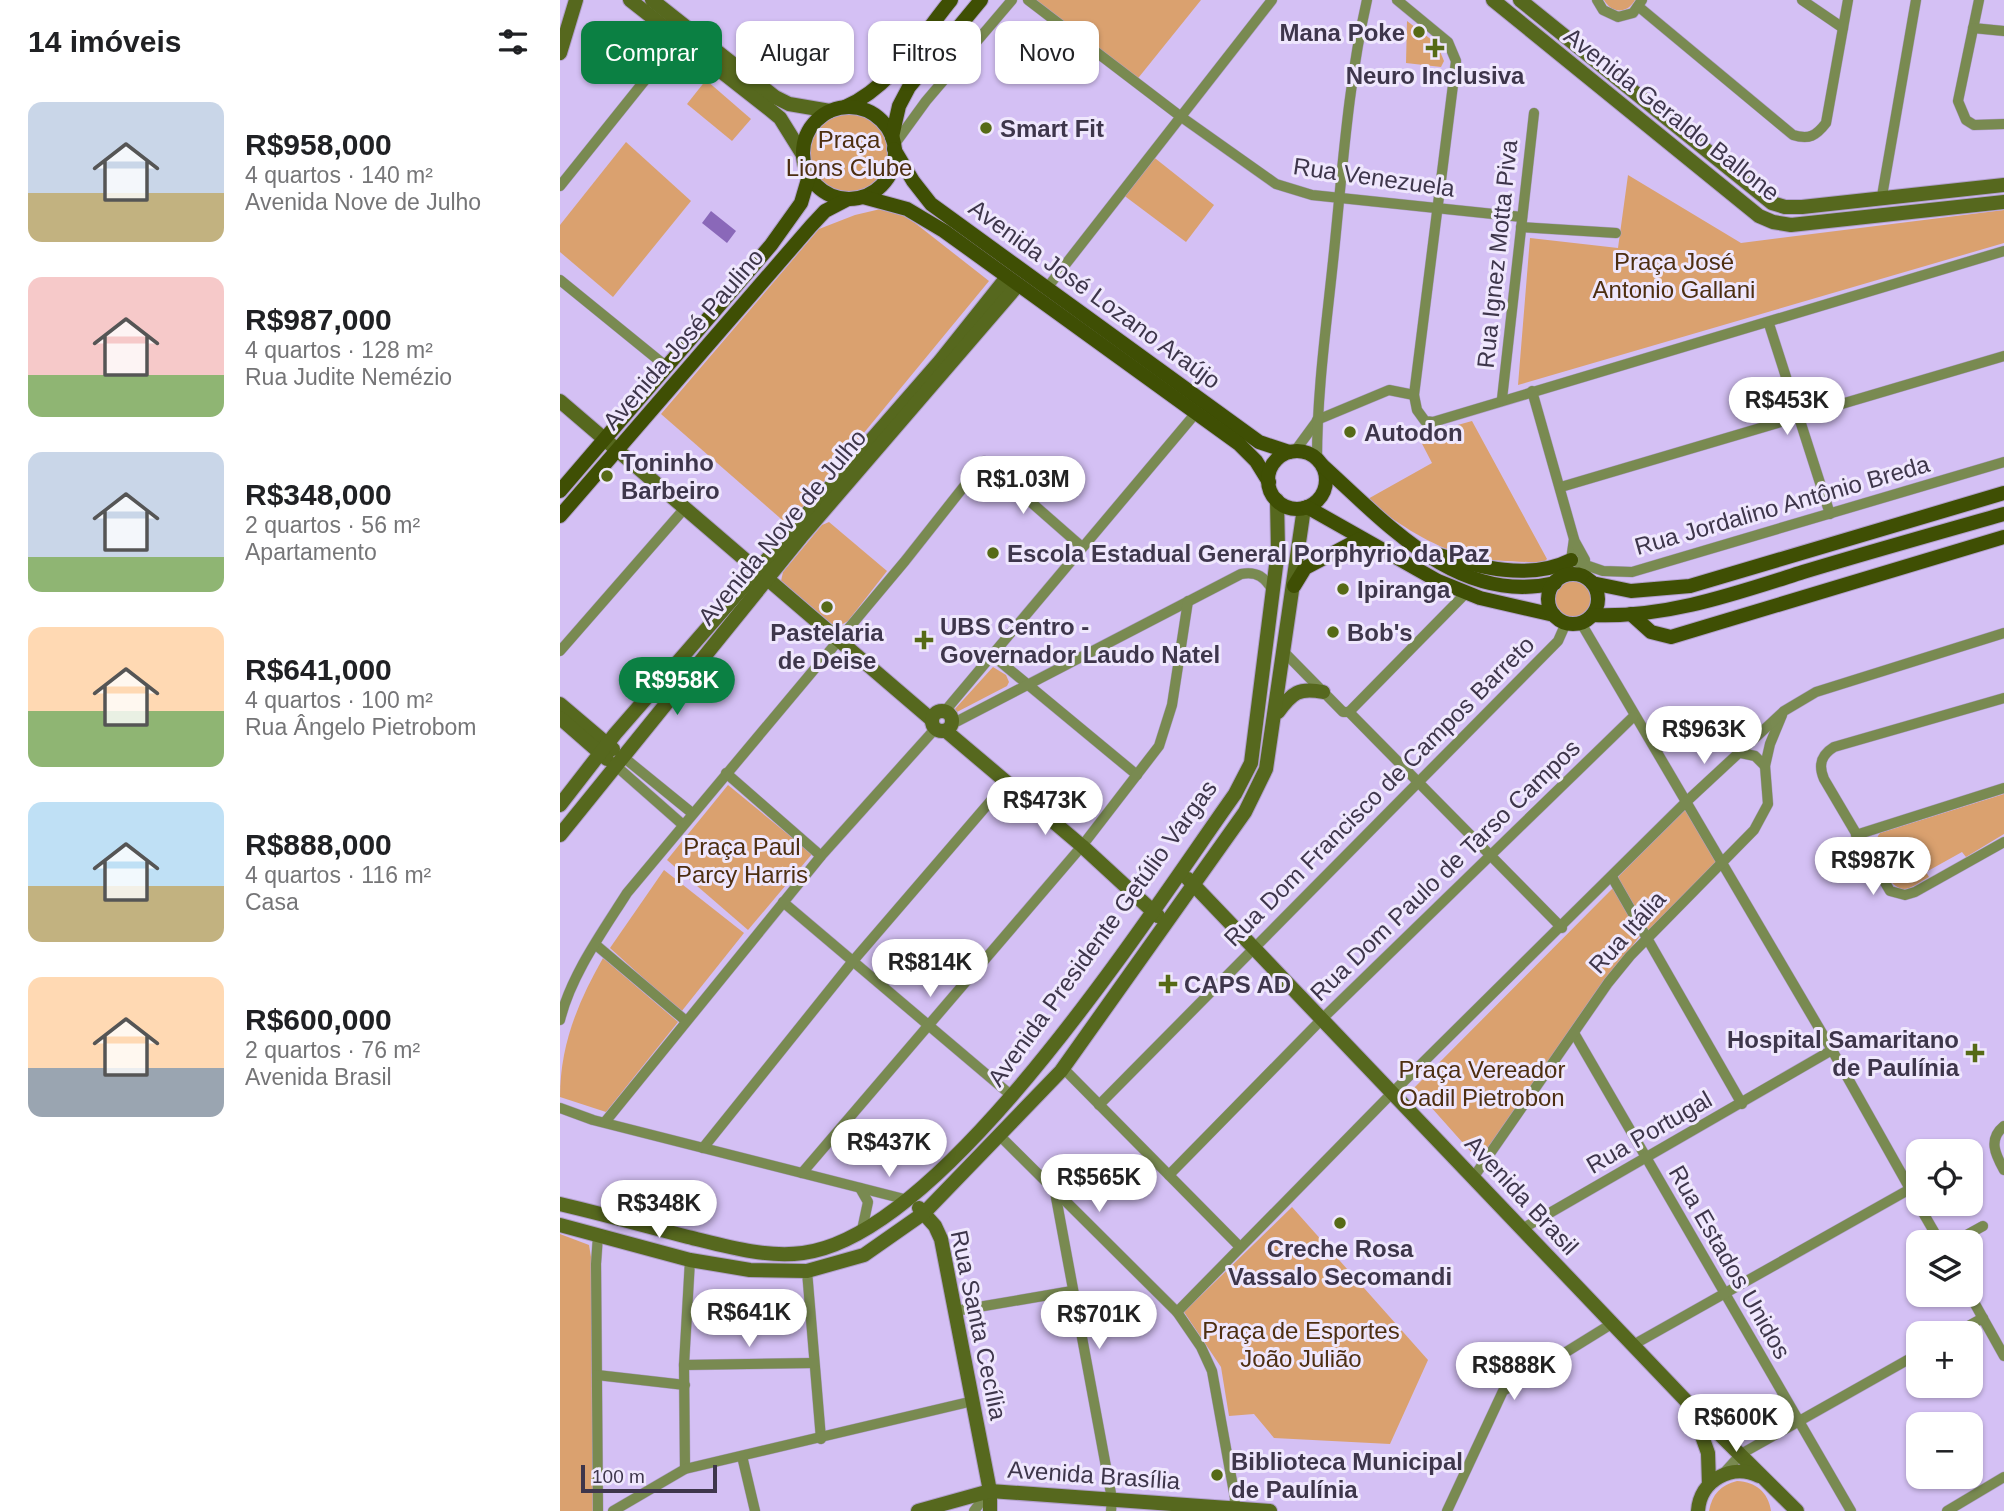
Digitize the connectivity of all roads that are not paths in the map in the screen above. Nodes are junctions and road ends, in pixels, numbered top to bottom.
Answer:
1 (576, 0) edge
2 (630, 0) edge
3 (652, 0) edge
4 (951, 0) edge
5 (981, 0) edge
6 (1012, 0) edge
7 (1028, 0) edge
8 (1272, 0) edge
9 (1367, 0) edge
10 (1397, 0) edge
11 (1493, 0) edge
12 (1520, 0) edge
13 (1597, 0) edge
14 (1802, 0) edge
15 (1848, 0) edge
16 (1916, 0) edge
17 (1979, 0) edge
18 (1640, 4) edge
19 (657, 21) edge
20 (1973, 28) junction
21 (1843, 29) junction
22 (2004, 31) edge
23 (560, 53) edge
24 (722, 73) edge
25 (641, 84) edge
26 (844, 107) junction
27 (830, 111) junction
28 (1534, 113) dead end
29 (1180, 116) junction
30 (2004, 124) edge
31 (893, 144) junction
32 (803, 155) junction
33 (809, 176) junction
34 (2004, 185) edge
35 (560, 186) edge
36 (1882, 196) junction
37 (856, 198) junction
38 (1340, 198) junction
39 (2004, 202) edge
40 (1438, 208) junction
41 (1522, 222) junction
42 (1615, 233) dead end
43 (2004, 251) edge
44 (560, 280) edge
45 (1013, 281) junction
46 (1047, 288) junction
47 (1769, 324) junction
48 (2004, 356) edge
49 (667, 367) junction
50 (1532, 391) junction
51 (1414, 395) junction
52 (1502, 399) junction
53 (560, 401) edge
54 (1195, 414) junction
55 (1799, 417) junction
56 (1317, 420) junction
57 (604, 439) junction
58 (617, 450) junction
59 (1292, 451) junction
60 (2004, 462) edge
61 (1320, 463) junction
62 (1269, 482) junction
63 (1561, 487) junction
64 (560, 491) edge
65 (2004, 494) edge
66 (1277, 500) junction
67 (1306, 507) junction
68 (685, 508) junction
69 (1830, 514) junction
70 (2004, 514) edge
71 (560, 516) edge
72 (2004, 537) edge
73 (1360, 539) junction
74 (1574, 539) junction
75 (1413, 546) junction
76 (1082, 547) junction
77 (1571, 559) junction
78 (764, 575) junction
79 (1587, 576) junction
80 (1557, 581) junction
81 (1294, 586) junction
82 (1273, 591) junction
83 (1466, 593) junction
84 (1188, 601) junction
85 (1631, 614) junction
86 (1573, 619) junction
87 (1268, 626) junction
88 (1288, 630) junction
89 (2004, 633) edge
90 (839, 639) junction
91 (560, 651) edge
92 (1285, 653) junction
93 (992, 655) junction
94 (1029, 684) junction
95 (1324, 692) junction
96 (2004, 698) edge
97 (560, 704) edge
98 (1784, 710) junction
99 (1349, 712) junction
100 (1275, 716) junction
101 (1633, 716) junction
102 (560, 718) edge
103 (944, 724) junction
104 (604, 749) junction
105 (1741, 753) junction
106 (619, 761) junction
107 (1765, 766) junction
108 (726, 773) junction
109 (1137, 775) junction
110 (1007, 782) junction
111 (1418, 784) junction
112 (2004, 788) edge
113 (1230, 800) junction
114 (1687, 802) junction
115 (560, 805) edge
116 (1245, 812) junction
117 (692, 813) junction
118 (682, 824) junction
119 (560, 835) edge
120 (1856, 835) junction
121 (2004, 842) edge
122 (1082, 846) junction
123 (1490, 855) junction
124 (821, 856) junction
125 (1722, 862) junction
126 (1612, 877) junction
127 (1171, 883) junction
128 (1194, 885) junction
129 (783, 902) junction
130 (1152, 911) junction
131 (1169, 919) junction
132 (1562, 928) junction
133 (1646, 939) junction
134 (596, 944) junction
135 (1253, 947) junction
136 (853, 961) junction
137 (1094, 989) junction
138 (1111, 1001) junction
139 (1323, 1018) junction
140 (560, 1020) edge
141 (685, 1021) junction
142 (928, 1024) junction
143 (1574, 1033) junction
144 (1832, 1051) junction
145 (1063, 1068) junction
146 (1016, 1092) junction
147 (1393, 1092) junction
148 (1041, 1094) junction
149 (1742, 1104) junction
150 (1099, 1105) junction
151 (560, 1108) edge
152 (1026, 1111) junction
153 (604, 1122) junction
154 (2004, 1126) edge
155 (1001, 1137) junction
156 (703, 1148) junction
157 (1646, 1158) junction
158 (2004, 1170) edge
159 (802, 1173) junction
160 (1169, 1175) junction
161 (1474, 1178) junction
162 (1906, 1182) edge
163 (860, 1188) junction
164 (1906, 1191) edge
165 (1055, 1192) junction
166 (910, 1200) junction
167 (560, 1204) edge
168 (924, 1213) junction
169 (637, 1224) junction
170 (560, 1225) edge
171 (1983, 1226) dead end
172 (1522, 1228) junction
173 (1976, 1230) edge
174 (663, 1231) junction
175 (598, 1235) junction
176 (860, 1235) junction
177 (631, 1243) junction
178 (1240, 1247) junction
179 (661, 1251) junction
180 (753, 1252) junction
181 (690, 1260) junction
182 (750, 1270) junction
183 (807, 1271) junction
184 (1072, 1291) junction
185 (1724, 1293) junction
186 (1977, 1307) edge
187 (955, 1311) junction
188 (1177, 1311) junction
189 (1983, 1318) junction
190 (1978, 1321) edge
191 (1612, 1323) junction
192 (1633, 1345) junction
193 (2004, 1356) edge
194 (1906, 1361) edge
195 (814, 1363) junction
196 (684, 1365) junction
197 (597, 1375) junction
198 (685, 1385) junction
199 (973, 1401) junction
200 (1691, 1405) junction
201 (1798, 1422) junction
202 (821, 1439) junction
203 (1741, 1454) junction
204 (742, 1456) junction
205 (685, 1469) junction
206 (1722, 1475) junction
207 (2004, 1478) edge
208 (1709, 1484) junction
209 (1771, 1486) junction
210 (990, 1491) junction
211 (1700, 1504) edge
212 (1112, 1505) edge
213 (1234, 1510) edge
214 (598, 1511) edge
215 (613, 1511) edge
216 (755, 1511) edge
217 (918, 1511) edge
218 (974, 1511) edge
219 (990, 1511) edge
220 (1270, 1511) edge
221 (1447, 1511) edge
222 (1689, 1511) edge
223 (1781, 1511) edge
224 (1797, 1511) edge
225 (1851, 1511) edge
226 (1947, 1511) edge

1 - 23 street
2 - 19 street
3 - 27 street
4 - 26 main road
5 - 31 main road
6 - 31 street
7 - 29 street, Rua Venezuela
8 - 29 street
9 - 38 street
10 - 40 street
11 - 39 street, Avenida Geraldo Ballone
12 - 36 street, Avenida Geraldo Ballone
13 - 18 street
14 - 21 street
15 - 21 street
16 - 36 street
17 - 20 street
18 - 21 street
20 - 22 street
20 - 30 street
24 - 32 street
25 - 35 street
26 - 27 main road
26 - 31 main road
27 - 32 main road
28 - 41 street, Rua Ignez Motta Piva
29 - 38 street, Rua Venezuela
29 - 46 street
31 - 37 main road
31 - 46 main road, Avenida José Lozano Araújo
32 - 33 main road
33 - 37 main road
33 - 49 main road, Avenida José Paulino
34 - 36 street, Avenida Geraldo Ballone
37 - 45 main road, Avenida José Lozano Araújo
37 - 58 main road, Avenida José Paulino
38 - 40 street, Rua Venezuela
38 - 56 street
40 - 41 street, Rua Venezuela
40 - 51 street
41 - 42 street, Rua Venezuela
41 - 52 street, Rua Ignez Motta Piva
43 - 47 street
44 - 49 street
45 - 54 main road, Avenida José Lozano Araújo
45 - 78 street, Avenida Nove de Julho
46 - 59 main road, Avenida José Lozano Araújo
47 - 50 street
47 - 55 street
48 - 55 street
49 - 57 main road, Avenida José Paulino
50 - 52 street
50 - 63 street
51 - 52 street
51 - 56 street
53 - 57 street
54 - 62 main road, Avenida José Lozano Araújo
54 - 76 street
55 - 63 street
55 - 69 street
56 - 59 street
56 - 61 street
57 - 58 street
57 - 64 main road, Avenida José Paulino
58 - 68 street
58 - 71 main road, Avenida José Paulino
59 - 61 main road
59 - 62 main road
60 - 69 street, Rua Jordalino Antônio Breda
61 - 67 main road
61 - 75 main road
62 - 66 main road
63 - 74 street
65 - 79 main road
66 - 67 main road
66 - 82 street, Avenida Presidente Getúlio Vargas
67 - 73 main road
67 - 81 street, Avenida Presidente Getúlio Vargas
68 - 78 street
68 - 91 street
69 - 79 street, Rua Jordalino Antônio Breda
70 - 85 main road
72 - 85 main road
73 - 81 main road
73 - 83 main road
74 - 77 street
74 - 79 street
75 - 77 main road
75 - 80 main road
76 - 90 street
76 - 93 street
77 - 79 street, Rua Jordalino Antônio Breda
77 - 80 street
78 - 90 street
78 - 104 street, Avenida Nove de Julho
78 - 106 street, Avenida Nove de Julho
79 - 80 main road
79 - 86 main road
80 - 86 main road
81 - 88 street, Avenida Presidente Getúlio Vargas
82 - 84 street
82 - 87 street, Avenida Presidente Getúlio Vargas
83 - 86 main road
83 - 99 street
84 - 94 street
84 - 109 street
85 - 86 main road
86 - 101 street
86 - 111 street, Rua Dom Francisco de Campos Barreto
87 - 88 street
87 - 92 street
87 - 113 street, Avenida Presidente Getúlio Vargas
88 - 92 street, Avenida Presidente Getúlio Vargas
89 - 98 street
90 - 103 street
90 - 108 street
92 - 95 street
92 - 100 street, Avenida Presidente Getúlio Vargas
93 - 94 street
93 - 103 street
94 - 103 street
94 - 109 street
95 - 99 street
95 - 100 street
96 - 120 street
97 - 104 street
98 - 105 street
98 - 107 street, Rua Itália
99 - 111 street
100 - 116 street, Avenida Presidente Getúlio Vargas
101 - 114 street
101 - 123 street, Rua Dom Paulo de Tarso Campos
102 - 104 street
103 - 110 street
103 - 124 street
104 - 106 street
104 - 115 street, Avenida Nove de Julho
105 - 107 street
105 - 114 street
106 - 117 street
106 - 118 street
106 - 119 street, Avenida Nove de Julho
107 - 125 street, Rua Itália
108 - 117 street
108 - 124 street
109 - 122 street
110 - 122 street
110 - 136 street
111 - 123 street
111 - 135 street, Rua Dom Francisco de Campos Barreto
112 - 120 street
113 - 116 street
113 - 127 street, Avenida Presidente Getúlio Vargas
114 - 125 street
114 - 126 street
116 - 128 street, Avenida Presidente Getúlio Vargas
117 - 118 street
118 - 134 street
120 - 121 street
122 - 130 street
122 - 142 street
123 - 132 street
123 - 139 street, Rua Dom Paulo de Tarso Campos
124 - 129 street
125 - 133 street, Rua Itália
125 - 144 street
126 - 132 street
126 - 133 street
127 - 128 street
127 - 130 street, Avenida Presidente Getúlio Vargas
128 - 131 street, Avenida Presidente Getúlio Vargas
128 - 135 street, Avenida Brasil
129 - 136 street
129 - 141 street
130 - 131 street
130 - 137 street, Avenida Presidente Getúlio Vargas
131 - 138 street, Avenida Presidente Getúlio Vargas
132 - 147 street
133 - 143 street, Rua Itália
133 - 149 street
134 - 140 street
134 - 141 street
135 - 139 street, Avenida Brasil
135 - 150 street, Rua Dom Francisco de Campos Barreto
136 - 142 street
136 - 156 street
137 - 138 street
137 - 146 street, Avenida Presidente Getúlio Vargas
138 - 145 street, Avenida Presidente Getúlio Vargas
139 - 147 street, Avenida Brasil
139 - 160 street, Rua Dom Paulo de Tarso Campos
141 - 153 street
142 - 146 street
142 - 159 street
143 - 157 street, Rua Estados Unidos
143 - 161 street, Rua Itália
144 - 149 street, Rua Portugal
144 - 162 street
145 - 148 street, Avenida Presidente Getúlio Vargas
145 - 150 street
146 - 148 street
146 - 152 street
146 - 166 street, Avenida Presidente Getúlio Vargas
147 - 161 street, Avenida Brasil
147 - 178 street
148 - 152 street, Avenida Presidente Getúlio Vargas
149 - 157 street, Rua Portugal
150 - 160 street
151 - 153 street
152 - 155 street, Avenida Presidente Getúlio Vargas
153 - 156 street
154 - 158 street
155 - 165 street
155 - 168 street, Avenida Presidente Getúlio Vargas
156 - 159 street
157 - 172 street, Rua Portugal
157 - 185 street, Rua Estados Unidos
159 - 163 street
160 - 178 street
161 - 172 street, Avenida Brasil
163 - 166 street
163 - 176 street
164 - 185 street
165 - 184 street
165 - 188 street
166 - 168 street, Rua Santa Cecília
166 - 176 street, Avenida Presidente Getúlio Vargas
167 - 169 street, Avenida Presidente Getúlio Vargas
168 - 183 street, Avenida Presidente Getúlio Vargas
168 - 187 street, Rua Santa Cecília
169 - 174 street, Avenida Presidente Getúlio Vargas
169 - 177 street
170 - 175 street, Avenida Presidente Getúlio Vargas
171 - 173 street
172 - 191 street, Avenida Brasil
174 - 179 street
174 - 180 street, Avenida Presidente Getúlio Vargas
175 - 177 street, Avenida Presidente Getúlio Vargas
175 - 197 street
176 - 180 street, Avenida Presidente Getúlio Vargas
177 - 179 street, Avenida Presidente Getúlio Vargas
178 - 188 street
179 - 181 street, Avenida Presidente Getúlio Vargas
180 - 182 street
181 - 182 street, Avenida Presidente Getúlio Vargas
181 - 196 street
182 - 183 street, Avenida Presidente Getúlio Vargas
183 - 195 street
184 - 187 street
184 - 212 street
185 - 192 street
185 - 201 street, Rua Estados Unidos
186 - 189 street
187 - 199 street, Rua Santa Cecília
188 - 213 street
189 - 190 street
189 - 193 street
191 - 192 street, Avenida Brasil
191 - 221 street
192 - 200 street, Avenida Brasil
194 - 201 street
195 - 196 street
195 - 202 street
196 - 198 street
197 - 198 street
197 - 214 street
198 - 205 street
199 - 202 street
199 - 210 street, Rua Santa Cecília
200 - 203 street, Avenida Brasil
200 - 208 street, Avenida Brasil
201 - 203 street
201 - 225 street, Rua Estados Unidos
202 - 204 street
203 - 206 street
203 - 209 street, Avenida Brasil
204 - 205 street
204 - 216 street
205 - 215 street
206 - 208 street
206 - 209 street
207 - 226 street
208 - 211 street
209 - 223 street
209 - 224 street, Avenida Brasil
210 - 212 street, Avenida Brasília
210 - 217 street, Avenida Brasília
210 - 218 street
210 - 219 street, Rua Santa Cecília
211 - 222 street
212 - 213 street, Avenida Brasília
213 - 220 street, Avenida Brasília

